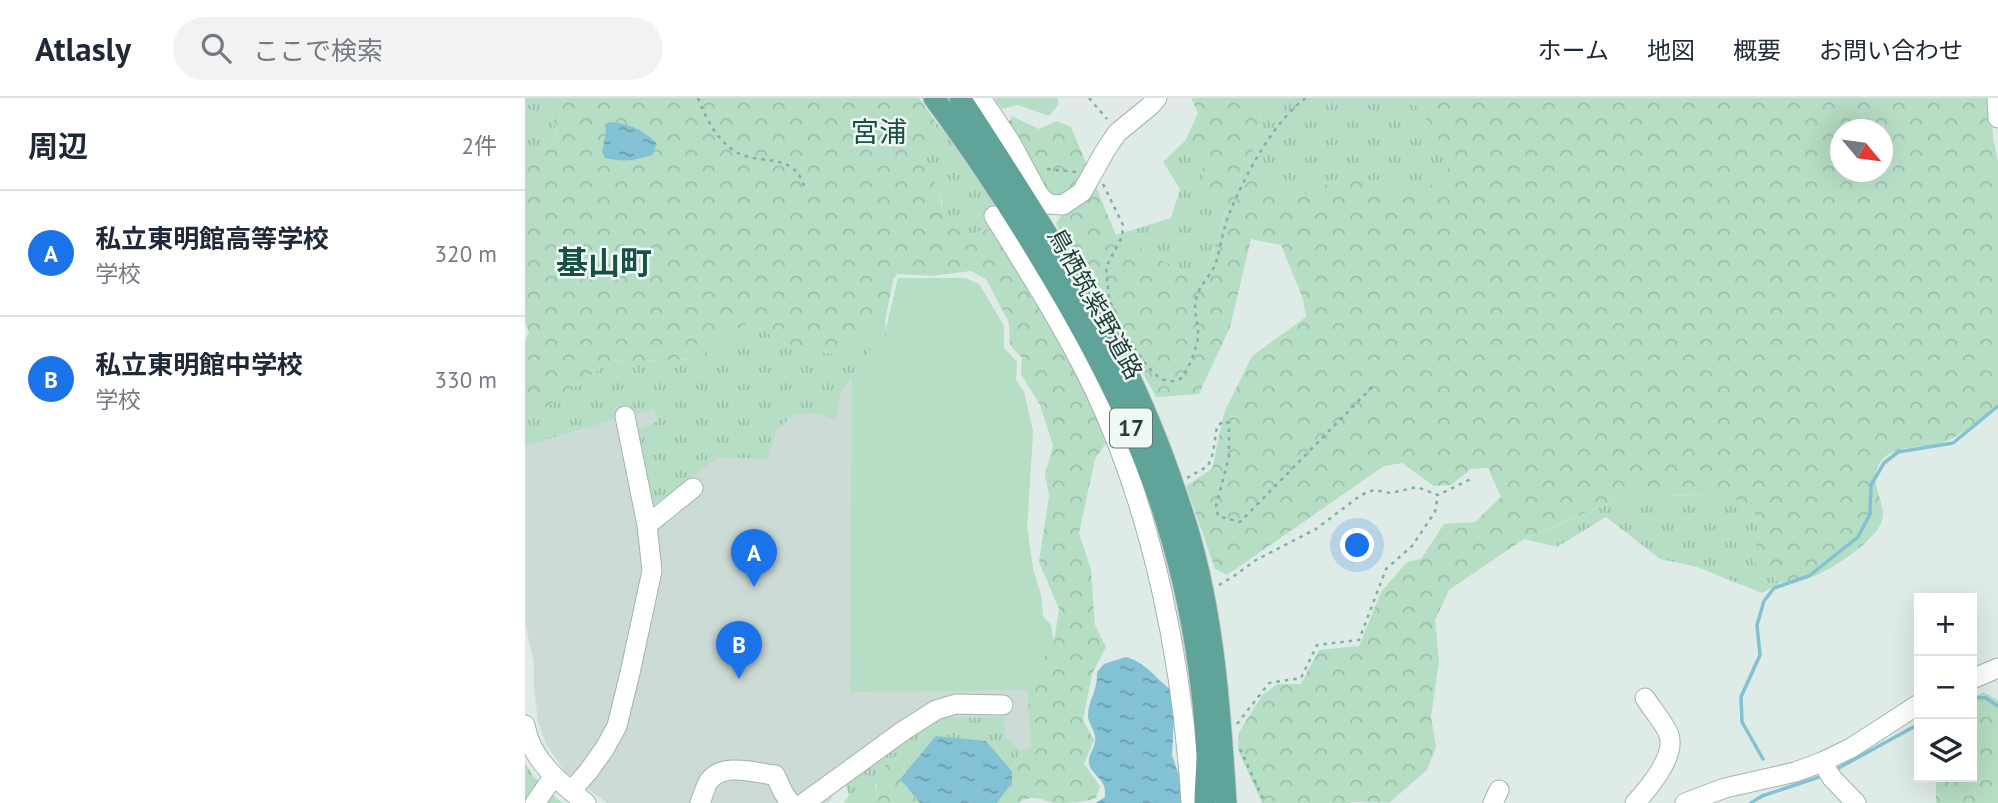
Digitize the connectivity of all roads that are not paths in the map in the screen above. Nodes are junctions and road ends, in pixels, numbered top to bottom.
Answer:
1 (933, 98) edge
2 (960, 98) edge
3 (981, 98) edge
4 (1157, 98) edge
5 (1997, 98) edge
6 (1998, 118) edge
7 (994, 216) dead end
8 (625, 416) dead end
9 (693, 488) dead end
10 (647, 525) junction
11 (1645, 698) dead end
12 (1003, 705) dead end
13 (1914, 707) edge
14 (525, 725) edge
15 (1827, 769) junction
16 (554, 776) junction
17 (579, 797) edge
18 (535, 803) edge
19 (701, 803) edge
20 (791, 803) edge
21 (804, 803) edge
22 (1191, 803) edge
23 (1205, 803) edge
24 (1226, 803) edge
25 (1636, 803) edge
26 (1685, 803) edge
27 (1856, 803) edge

1 - 23 main road, 鳥栖筑紫野道路 / 17
2 - 24 main road, 17
3 - 4 street
5 - 6 street
7 - 22 street
8 - 10 street
9 - 10 street
10 - 17 street
11 - 25 street
12 - 21 street
13 - 15 street
14 - 16 street
15 - 26 street
15 - 27 street
16 - 17 street
16 - 18 street
19 - 20 street

